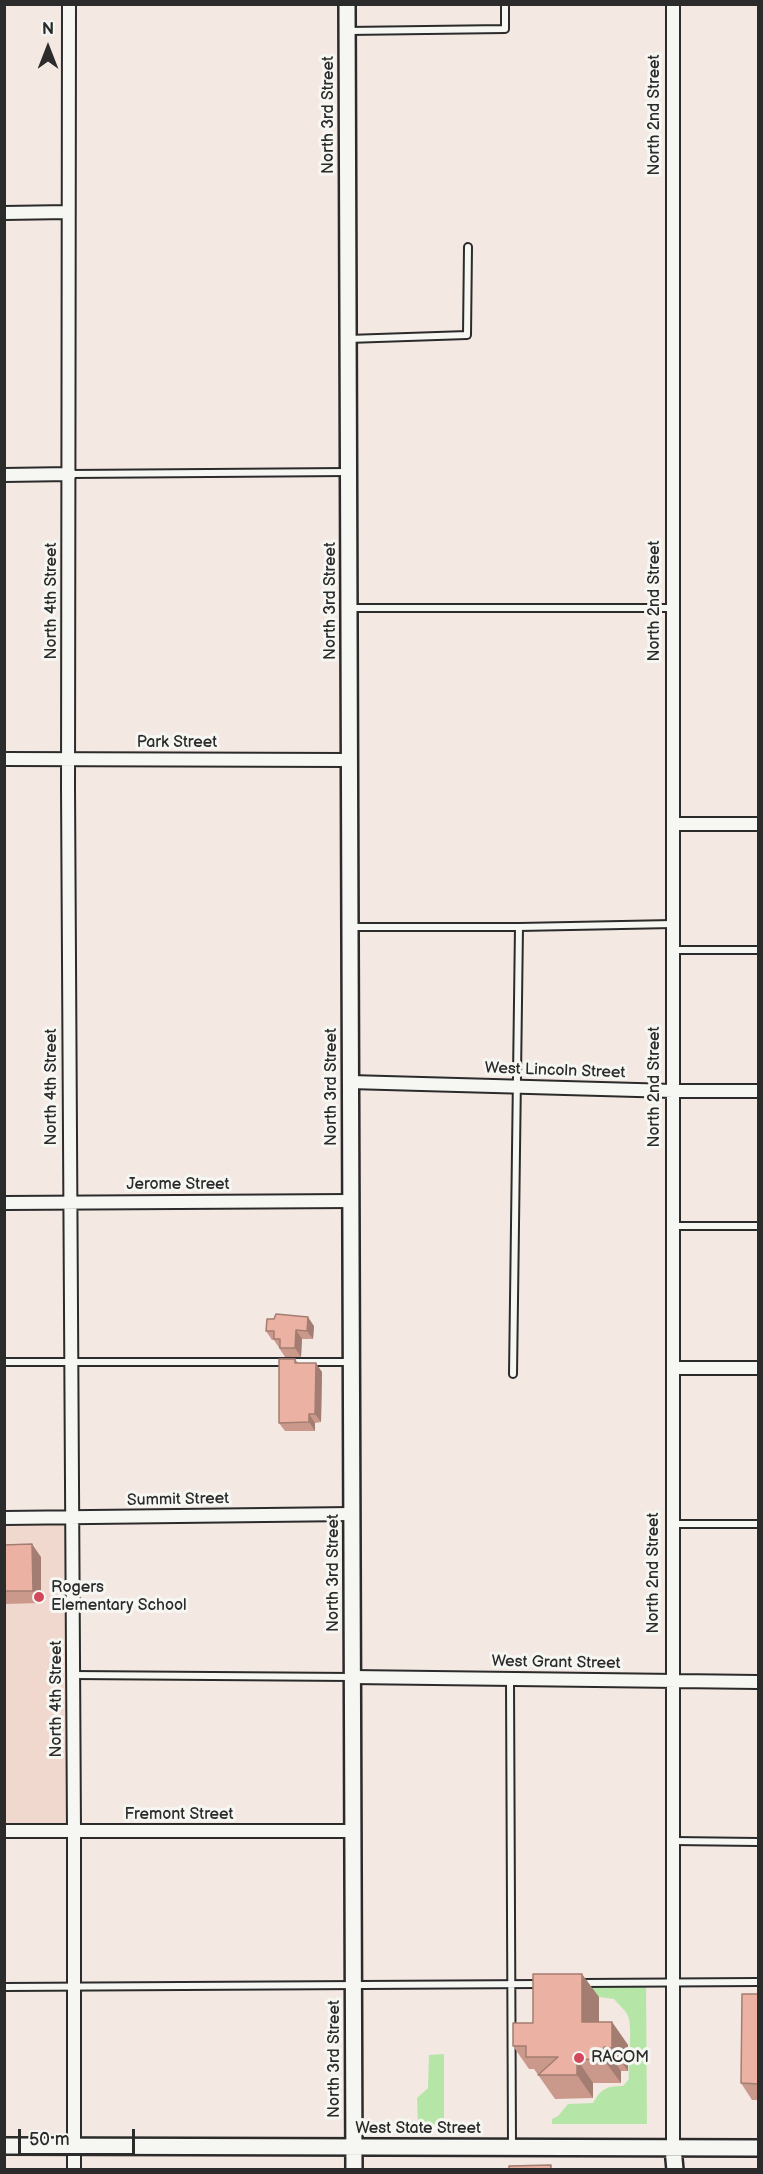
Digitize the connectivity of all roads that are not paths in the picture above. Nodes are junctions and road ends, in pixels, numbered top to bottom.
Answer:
1 (69, 4) edge
2 (347, 4) edge
3 (505, 4) edge
4 (673, 4) edge
5 (347, 31) junction
6 (68, 212) junction
7 (4, 213) edge
8 (468, 247) dead end
9 (348, 339) junction
10 (348, 472) junction
11 (70, 474) junction
12 (4, 475) edge
13 (349, 608) junction
14 (673, 608) junction
15 (4, 759) edge
16 (68, 760) junction
17 (349, 760) junction
18 (673, 824) junction
19 (759, 824) edge
20 (673, 924) junction
21 (350, 927) junction
22 (519, 927) junction
23 (673, 950) junction
24 (759, 950) edge
25 (350, 1082) junction
26 (515, 1086) junction
27 (673, 1091) junction
28 (759, 1091) edge
29 (351, 1201) junction
30 (69, 1202) junction
31 (4, 1203) edge
32 (673, 1226) junction
33 (759, 1226) edge
34 (4, 1362) edge
35 (72, 1362) junction
36 (351, 1362) junction
37 (673, 1368) junction
38 (759, 1368) edge
39 (513, 1374) dead end
40 (352, 1514) junction
41 (4, 1518) edge
42 (72, 1519) junction
43 (672, 1524) junction
44 (759, 1524) edge
45 (73, 1675) junction
46 (352, 1677) junction
47 (510, 1679) junction
48 (672, 1681) junction
49 (759, 1682) edge
50 (4, 1831) edge
51 (74, 1831) junction
52 (353, 1831) junction
53 (673, 1841) junction
54 (759, 1842) edge
55 (672, 1982) junction
56 (759, 1982) edge
57 (580, 1983) edge
58 (511, 1984) junction
59 (546, 1984) edge
60 (354, 1986) junction
61 (4, 1987) edge
62 (74, 1987) junction
63 (4, 2146) edge
64 (74, 2146) junction
65 (354, 2147) junction
66 (512, 2148) junction
67 (673, 2148) junction
68 (759, 2148) edge
69 (74, 2169) edge
70 (354, 2169) edge
71 (675, 2169) edge

1 - 6 street, North 4th Street
2 - 5 street, North 3rd Street
3 - 5 lane
4 - 14 street, North 2nd Street
5 - 9 street, North 3rd Street
6 - 7 street
6 - 11 street, North 4th Street
8 - 9 lane
9 - 10 street, North 3rd Street
10 - 11 lane
10 - 13 street, North 3rd Street
11 - 12 street
11 - 16 street, North 4th Street
13 - 14 lane
13 - 17 street, North 3rd Street
14 - 18 street, North 2nd Street
15 - 16 street, Park Street
16 - 17 street, Park Street
16 - 30 street, North 4th Street
17 - 21 street, North 3rd Street
18 - 19 street
18 - 20 street, North 2nd Street
20 - 22 lane
20 - 23 street, North 2nd Street
21 - 22 lane
21 - 25 street, North 3rd Street
22 - 26 lane
23 - 24 lane
23 - 27 street, North 2nd Street
25 - 26 street, West Lincoln Street
25 - 29 street, North 3rd Street
26 - 27 street, West Lincoln Street
26 - 39 lane
27 - 28 street, West Lincoln Street
27 - 32 street, North 2nd Street
29 - 30 street, Jerome Street
29 - 36 street, North 3rd Street
30 - 31 street, Jerome Street
30 - 35 street, North 4th Street
32 - 33 lane
32 - 37 street, North 2nd Street
34 - 35 lane
35 - 36 lane
35 - 42 street, North 4th Street
36 - 40 street, North 3rd Street
37 - 38 street
37 - 43 street, North 2nd Street
40 - 42 street, Summit Street
40 - 46 street, North 3rd Street
41 - 42 street, Summit Street
42 - 45 street, North 4th Street
43 - 44 lane
43 - 48 street, North 2nd Street
45 - 46 lane
45 - 51 street, North 4th Street
46 - 47 street, West Grant Street
46 - 52 street, North 3rd Street
47 - 48 street, West Grant Street
47 - 58 lane
48 - 49 street, West Grant Street
48 - 53 street, North 2nd Street
50 - 51 street, Fremont Street
51 - 52 street, Fremont Street
51 - 62 street, North 4th Street
52 - 60 street, North 3rd Street
53 - 54 lane
53 - 55 street, North 2nd Street
55 - 56 lane
55 - 57 lane
55 - 67 street, North 2nd Street
58 - 59 lane
58 - 60 lane
58 - 66 lane
60 - 62 lane
60 - 65 street, North 3rd Street
61 - 62 lane
62 - 64 street, North 4th Street
63 - 64 street, West State Street
64 - 65 street, West State Street
64 - 69 street, North 4th Street
65 - 66 street, West State Street
65 - 70 street, North 3rd Street
66 - 67 street, West State Street
67 - 68 street, West State Street
67 - 71 street, North 2nd Street

